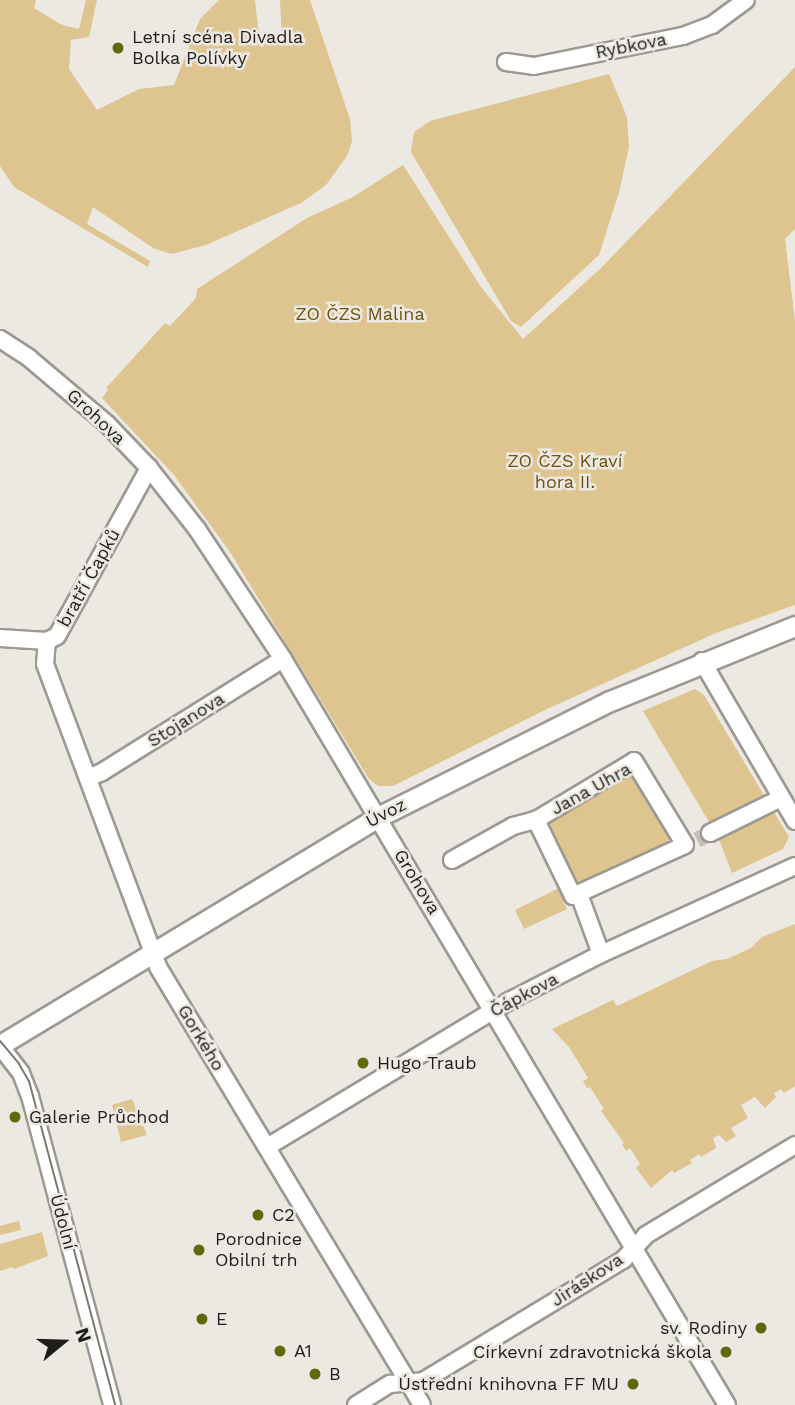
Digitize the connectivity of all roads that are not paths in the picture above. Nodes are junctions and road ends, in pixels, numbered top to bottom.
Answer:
1 (746, 0) edge
2 (506, 62) dead end
3 (0, 338) edge
4 (149, 468) junction
5 (795, 626) edge
6 (0, 638) edge
7 (47, 641) junction
8 (284, 659) junction
9 (702, 661) junction
10 (88, 778) junction
11 (781, 798) junction
12 (378, 817) junction
13 (536, 820) junction
14 (795, 821) edge
15 (697, 839) junction
16 (452, 860) dead end
17 (795, 866) edge
18 (579, 894) junction
19 (152, 952) junction
20 (601, 954) junction
21 (493, 1011) junction
22 (0, 1046) edge
23 (795, 1145) edge
24 (267, 1147) junction
25 (635, 1247) junction
26 (409, 1381) junction
27 (112, 1405) edge
28 (355, 1405) edge
29 (422, 1405) edge
30 (727, 1405) edge

1 - 2 street, Rybkova
3 - 4 street, Grohova
4 - 7 street, bratří Čapků
4 - 8 street, Grohova
5 - 9 main road, Úvoz
6 - 7 street, bratří Čapků
7 - 10 street, Gorkého
8 - 10 street, Stojanova
8 - 12 street, Grohova
9 - 11 street
9 - 12 main road, Úvoz
10 - 19 street, Gorkého
11 - 14 street
11 - 15 street
12 - 19 main road, Úvoz
12 - 21 street, Grohova
13 - 15 street, Jana Uhra
13 - 16 street, Jana Uhra
13 - 18 street, Jana Uhra
15 - 18 street
17 - 20 street, Čápkova
18 - 20 street, Jana Uhra
19 - 22 main road, Úvoz
19 - 24 street, Gorkého
20 - 21 street, Čápkova
21 - 24 street, Čápkova
21 - 25 street, Grohova
22 - 27 street, Údolní
23 - 25 street, Jiráskova
24 - 26 street, Gorkého
25 - 26 street, Jiráskova
25 - 30 street, Grohova
26 - 28 street, Jiráskova
26 - 29 street, Gorkého

